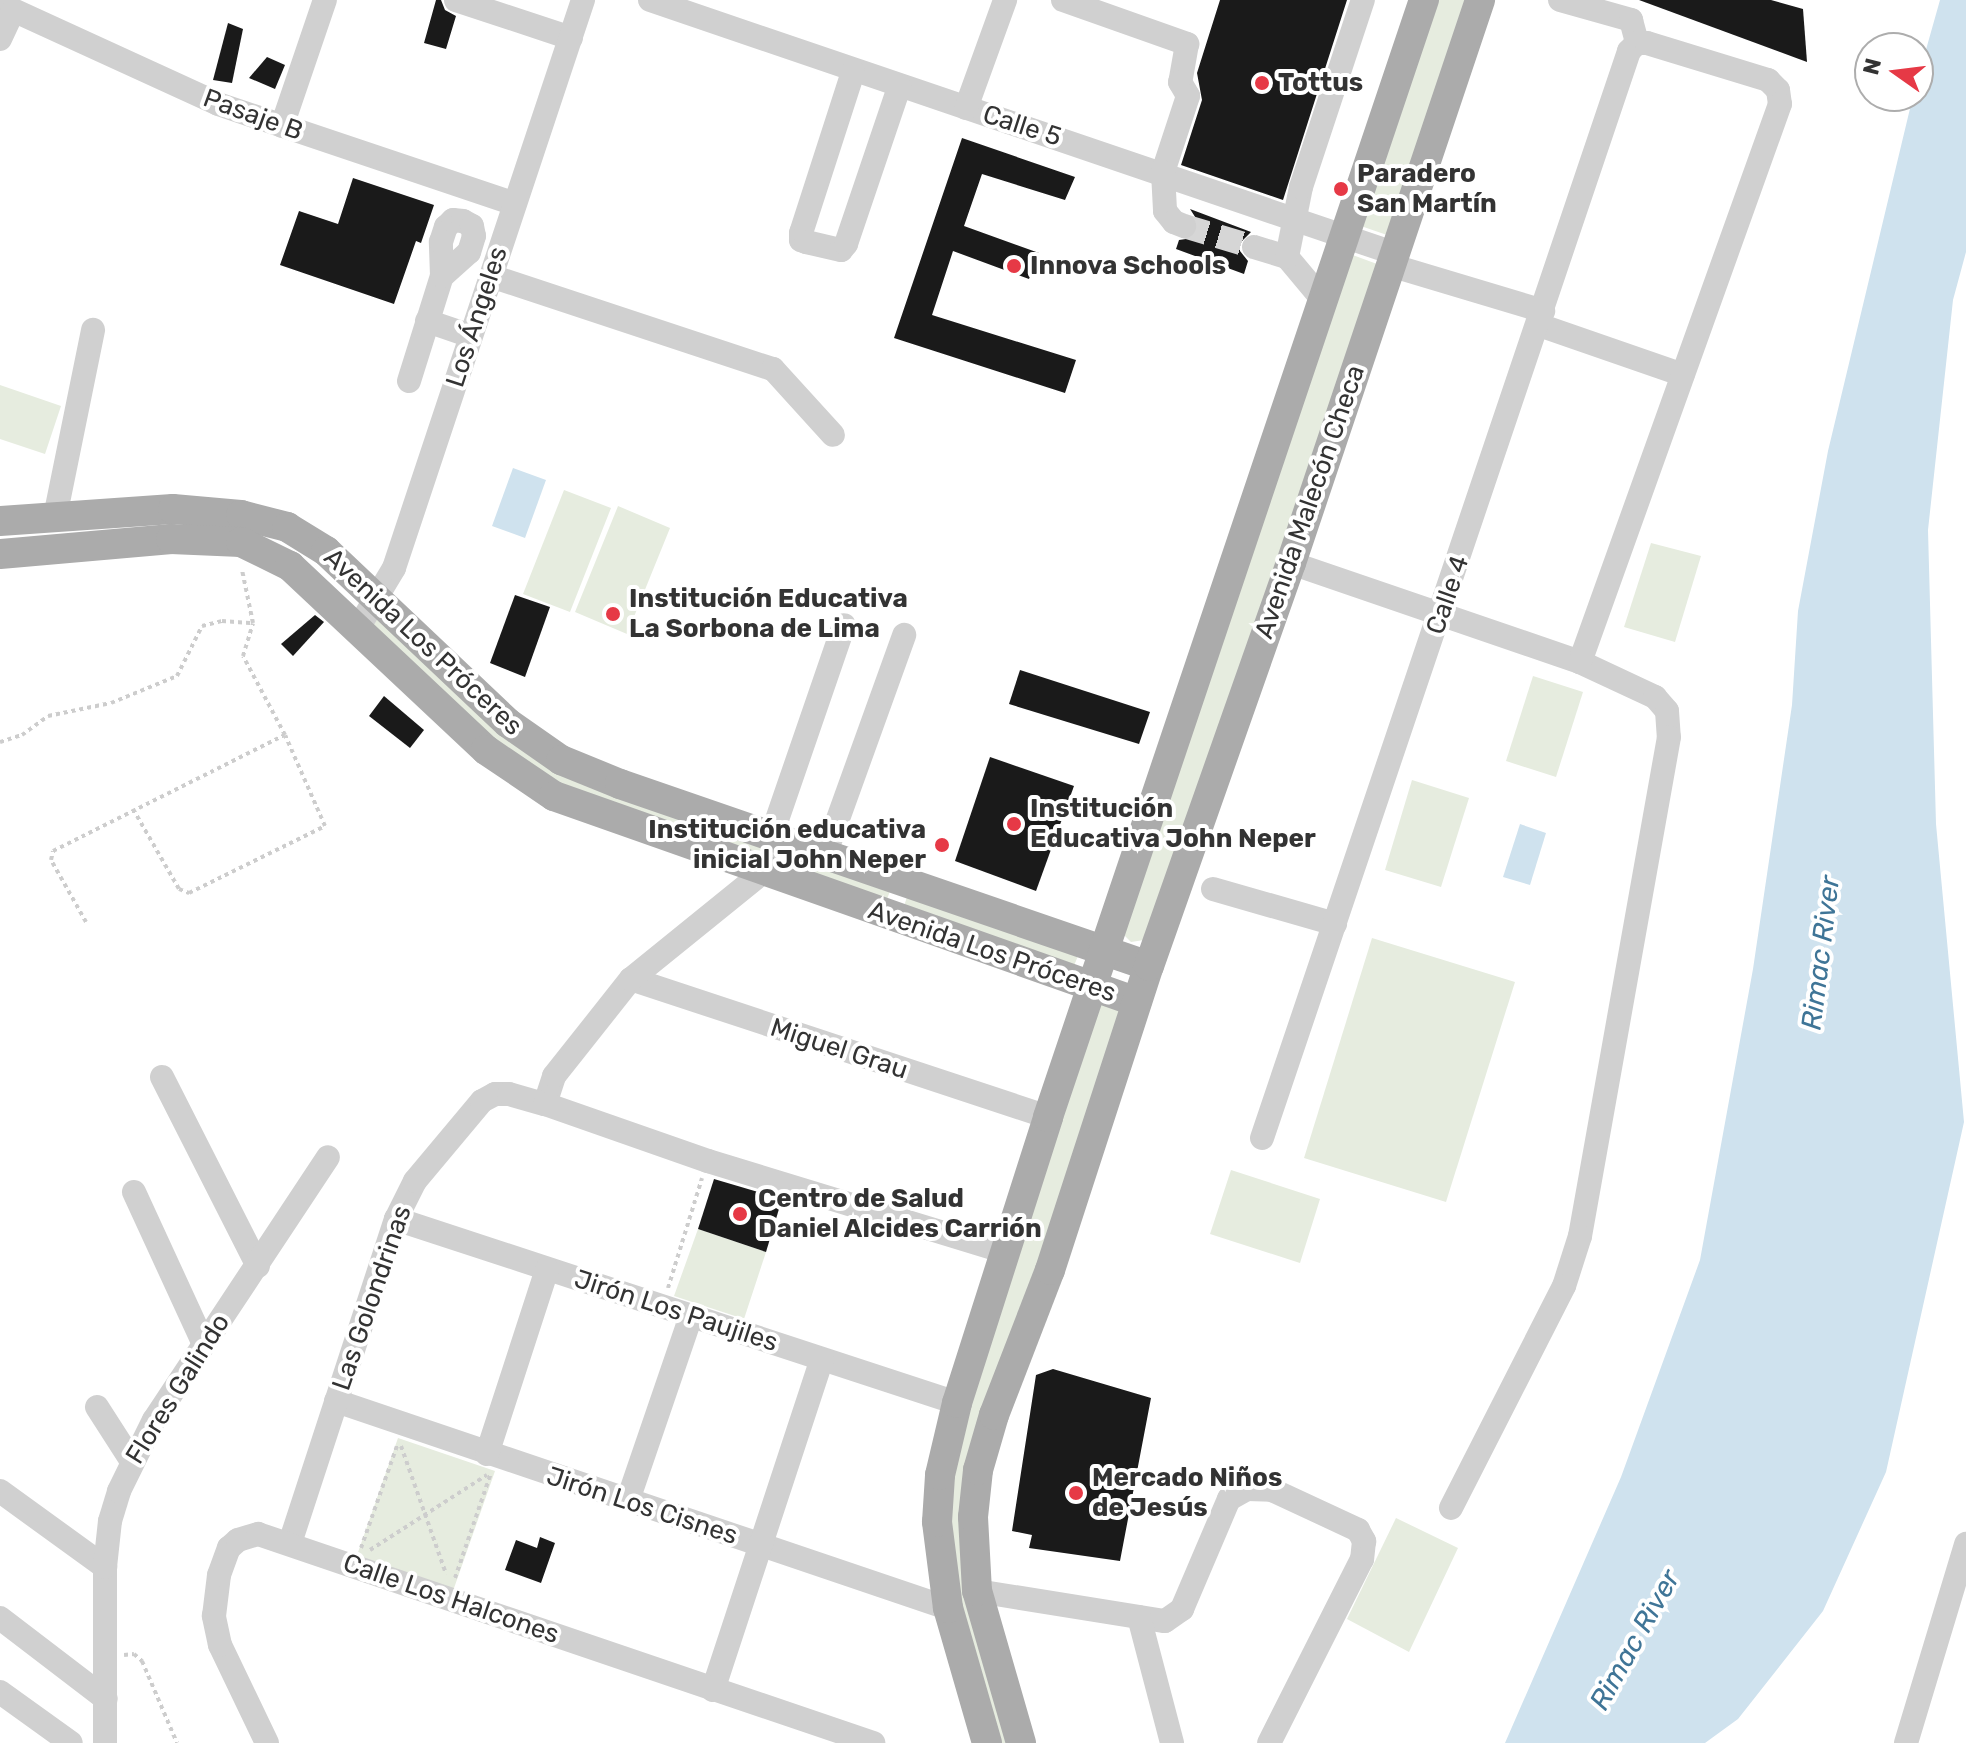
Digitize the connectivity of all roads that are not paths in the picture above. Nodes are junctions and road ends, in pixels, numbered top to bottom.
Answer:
1 (325, 0) edge
2 (456, 0) edge
3 (583, 0) edge
4 (650, 0) edge
5 (1005, 0) edge
6 (1063, 0) edge
7 (1363, 0) edge
8 (1424, 0) edge
9 (1480, 0) edge
10 (1560, 0) edge
11 (7, 8) edge
12 (571, 38) junction
13 (0, 39) edge
14 (1633, 47) junction
15 (853, 72) junction
16 (899, 87) junction
17 (966, 108) junction
18 (282, 126) junction
19 (1163, 172) junction
20 (515, 204) junction
21 (1294, 220) junction
22 (1184, 226) tunnel mouth
23 (1344, 236) junction
24 (1254, 247) tunnel mouth
25 (1287, 257) junction
26 (1392, 259) junction
27 (442, 276) dead end
28 (491, 276) junction
29 (1323, 300) junction
30 (1541, 318) junction
31 (427, 321) junction
32 (93, 330) dead end
33 (471, 336) junction
34 (1683, 375) junction
35 (409, 381) dead end
36 (833, 435) dead end
37 (55, 517) junction
38 (0, 521) edge
39 (0, 554) edge
40 (1291, 563) junction
41 (377, 596) junction
42 (1441, 616) junction
43 (844, 625) dead end
44 (358, 628) junction
45 (904, 635) dead end
46 (1580, 662) junction
47 (778, 839) junction
48 (825, 855) junction
49 (763, 872) junction
50 (903, 882) junction
51 (1213, 889) dead end
52 (891, 916) junction
53 (1335, 924) junction
54 (1104, 952) junction
55 (1149, 966) junction
56 (631, 979) junction
57 (1092, 987) junction
58 (1137, 1002) junction
59 (162, 1077) dead end
60 (545, 1104) junction
61 (1048, 1117) junction
62 (1262, 1138) dead end
63 (328, 1157) dead end
64 (134, 1192) dead end
65 (396, 1219) junction
66 (1003, 1251) junction
67 (258, 1266) junction
68 (547, 1269) junction
69 (691, 1316) junction
70 (204, 1344) junction
71 (822, 1359) junction
72 (336, 1401) junction
73 (957, 1403) junction
74 (97, 1407) dead end
75 (131, 1460) junction
76 (486, 1464) junction
77 (0, 1491) edge
78 (628, 1500) junction
79 (1451, 1508) dead end
80 (290, 1543) junction
81 (1966, 1544) edge
82 (760, 1545) junction
83 (105, 1567) junction
84 (977, 1591) junction
85 (948, 1608) junction
86 (1139, 1617) junction
87 (0, 1618) edge
88 (713, 1690) junction
89 (0, 1692) edge
90 (106, 1699) junction
91 (71, 1743) edge
92 (105, 1743) edge
93 (267, 1743) edge
94 (873, 1743) edge
95 (987, 1743) edge
96 (1021, 1743) edge
97 (1172, 1743) edge
98 (1269, 1743) edge
99 (1906, 1743) edge

1 - 18 street
2 - 12 street
3 - 12 street, Los Ángeles
4 - 15 street, Calle 5
5 - 17 street
6 - 19 street
7 - 21 street
8 - 23 main road, Avenida Malecón Checa
9 - 26 main road, Avenida Malecón Checa
10 - 14 street
11 - 13 street
11 - 18 street, Pasaje B
12 - 20 street, Los Ángeles
14 - 30 street, Calle 4
14 - 34 street
15 - 16 street, Calle 5
15 - 16 street
16 - 17 street, Calle 5
17 - 19 street, Calle 5
18 - 20 street, Pasaje B
19 - 21 street, Calle 5
19 - 22 street
20 - 28 street, Los Ángeles
21 - 23 street, Calle 5
21 - 25 street
23 - 26 street, Calle 5
23 - 29 main road, Avenida Malecón Checa
24 - 25 street
25 - 29 street
26 - 30 street, Calle 5
26 - 40 main road, Avenida Malecón Checa
27 - 31 street
28 - 33 street, Los Ángeles
28 - 36 street
29 - 54 main road, Avenida Malecón Checa
30 - 34 street, Calle 5
30 - 42 street, Calle 4
31 - 33 street
31 - 35 street
32 - 37 street
33 - 41 street, Los Ángeles
34 - 46 street
37 - 38 main road, Avenida Los Próceres
37 - 41 main road, Avenida Los Próceres
39 - 44 main road, Avenida Los Próceres
40 - 42 street
40 - 55 main road, Avenida Malecón Checa
41 - 44 street, Los Ángeles
41 - 47 main road, Avenida Los Próceres
42 - 46 street
42 - 53 street, Calle 4
43 - 47 street
44 - 49 main road, Avenida Los Próceres
45 - 48 street
46 - 79 street
47 - 48 main road, Avenida Los Próceres
47 - 49 street
48 - 50 main road, Avenida Los Próceres
49 - 52 main road, Avenida Los Próceres
49 - 56 street
50 - 52 main road
50 - 54 main road, Avenida Los Próceres
51 - 53 street
52 - 57 main road, Avenida Los Próceres
53 - 62 street, Calle 4
54 - 55 main road, Avenida Los Próceres
54 - 57 main road, Avenida Malecón Checa
55 - 58 main road, Avenida Malecón Checa
56 - 60 street
56 - 61 street, Miguel Grau
57 - 58 main road, Avenida Los Próceres
57 - 61 main road, Avenida Malecón Checa
58 - 84 main road, Avenida Malecón Checa
59 - 67 street
60 - 65 street, Las Golondrinas
60 - 66 street
61 - 66 main road, Avenida Malecón Checa
63 - 67 street, Flores Galindo
64 - 70 street
65 - 68 street, Jirón Los Paujiles
65 - 72 street, Las Golondrinas
66 - 73 main road, Avenida Malecón Checa
67 - 70 street, Flores Galindo
68 - 69 street, Jirón Los Paujiles
68 - 76 street
69 - 71 street, Jirón Los Paujiles
69 - 78 street
70 - 75 street, Flores Galindo
71 - 73 street, Jirón Los Paujiles
71 - 82 street
72 - 76 street, Jirón Los Cisnes
72 - 80 street, Las Golondrinas
73 - 85 main road, Avenida Malecón Checa
74 - 75 street
75 - 83 street, Flores Galindo
76 - 78 street, Jirón Los Cisnes
77 - 83 street
78 - 82 street, Jirón Los Cisnes
80 - 88 street, Calle Los Halcones
80 - 93 street, Calle Los Halcones
81 - 99 street
82 - 85 street, Jirón Los Cisnes
82 - 88 street
83 - 90 street, Flores Galindo
84 - 86 street
84 - 96 main road, Avenida Malecón Checa
85 - 95 main road, Avenida Malecón Checa
86 - 97 street
86 - 98 street
87 - 90 street
88 - 94 street, Calle Los Halcones
89 - 91 street
90 - 92 street, Flores Galindo

